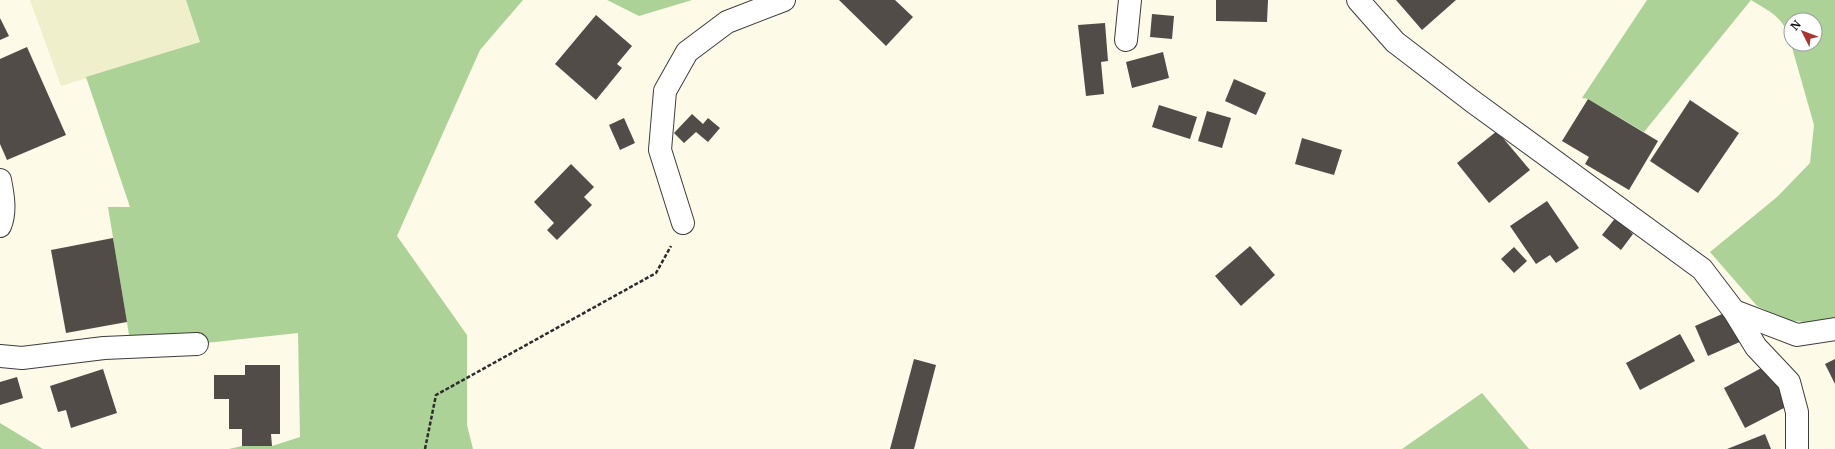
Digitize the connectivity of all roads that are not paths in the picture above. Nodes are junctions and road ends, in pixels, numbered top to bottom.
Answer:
1 (784, 0) edge
2 (1130, 0) edge
3 (1358, 0) edge
4 (1126, 40) dead end
5 (0, 180) edge
6 (683, 223) road end
7 (0, 226) edge
8 (1734, 311) junction
9 (1835, 329) edge
10 (197, 344) dead end
11 (0, 356) edge
12 (1797, 449) edge

1 - 6 street
2 - 4 street
3 - 8 street
5 - 7 street
8 - 9 street
8 - 12 street
10 - 11 street

